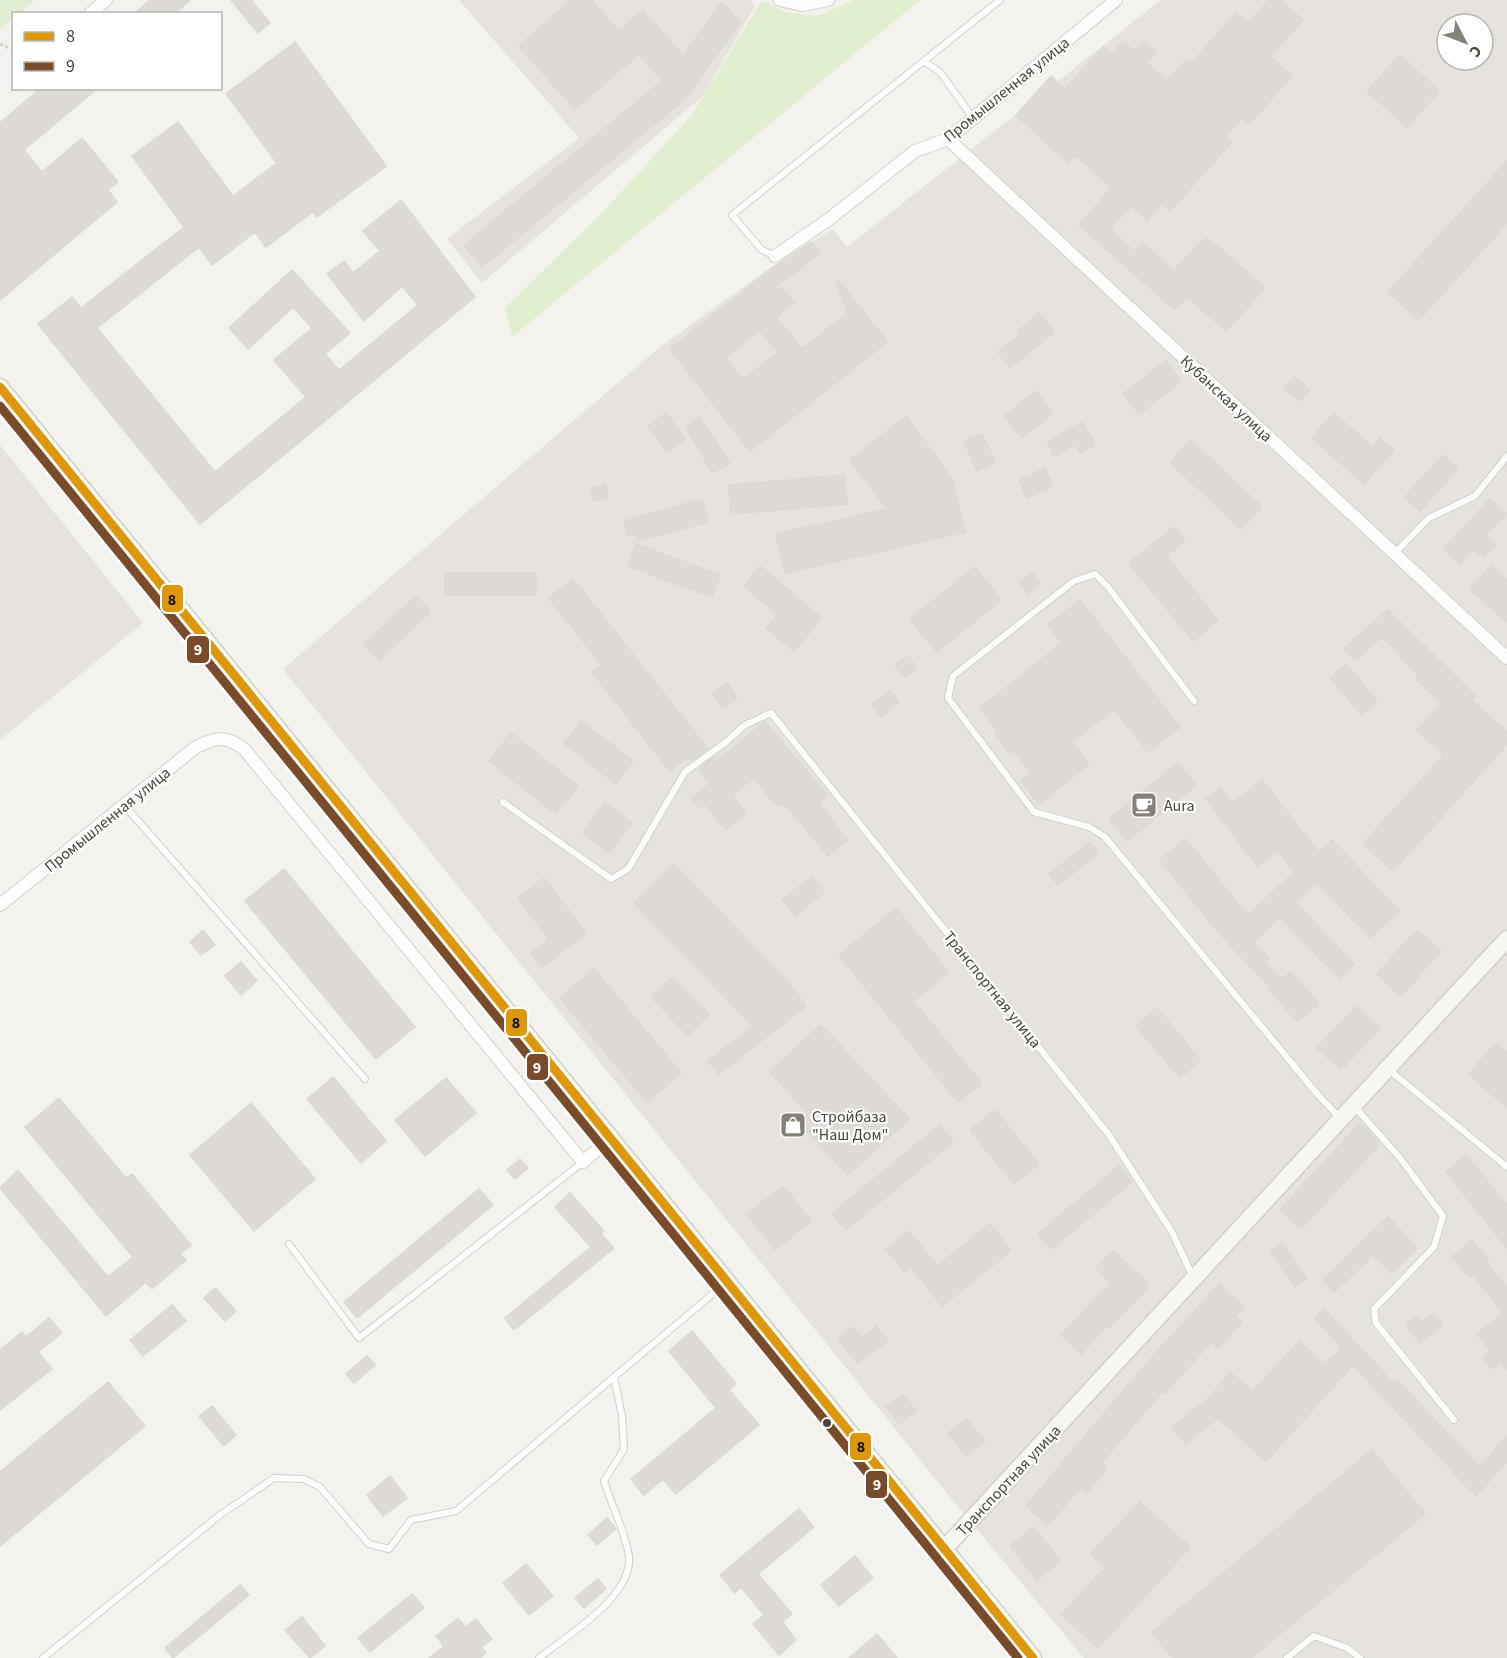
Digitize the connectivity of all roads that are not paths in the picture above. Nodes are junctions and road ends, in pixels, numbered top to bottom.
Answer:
1 (106, 0) edge
2 (780, 0) edge
3 (828, 0) edge
4 (1000, 0) edge
5 (1116, 0) edge
6 (92, 12) edge
7 (925, 62) junction
8 (973, 118) junction
9 (948, 138) junction
10 (775, 256) joint
11 (0, 387) edge
12 (1507, 456) edge
13 (1394, 554) junction
14 (1507, 658) edge
15 (1194, 701) dead end
16 (503, 802) dead end
17 (124, 805) junction
18 (0, 905) edge
19 (1507, 939) edge
20 (1388, 1069) junction
21 (365, 1079) dead end
22 (1353, 1106) junction
23 (1341, 1119) junction
24 (610, 1138) junction
25 (583, 1162) junction
26 (1507, 1167) edge
27 (289, 1244) dead end
28 (1194, 1279) junction
29 (728, 1282) junction
30 (614, 1377) junction
31 (1454, 1420) dead end
32 (945, 1548) junction
33 (43, 1658) edge
34 (539, 1658) edge
35 (1033, 1658) edge
36 (1287, 1658) edge
37 (1360, 1658) edge

1 - 6 street
2 - 3 street
4 - 7 lane
5 - 8 street, Промышленная улица
7 - 8 lane
7 - 10 lane
8 - 9 street, Промышленная улица
9 - 10 street, Промышленная улица
9 - 13 street, Кубанская улица
11 - 24 street
12 - 13 lane
13 - 14 street, Кубанская улица
15 - 23 lane
16 - 28 lane, Транспортная улица
17 - 18 street, Промышленная улица
17 - 21 lane
17 - 25 street, Промышленная улица
19 - 20 street, Транспортная улица
20 - 22 street, Транспортная улица
20 - 26 lane
22 - 23 street, Транспортная улица
22 - 31 lane
23 - 28 street, Транспортная улица
24 - 25 street
24 - 29 street
25 - 27 lane
28 - 32 street, Транспортная улица
29 - 30 lane
29 - 32 street
30 - 33 lane
30 - 34 lane
32 - 35 street
36 - 37 lane

